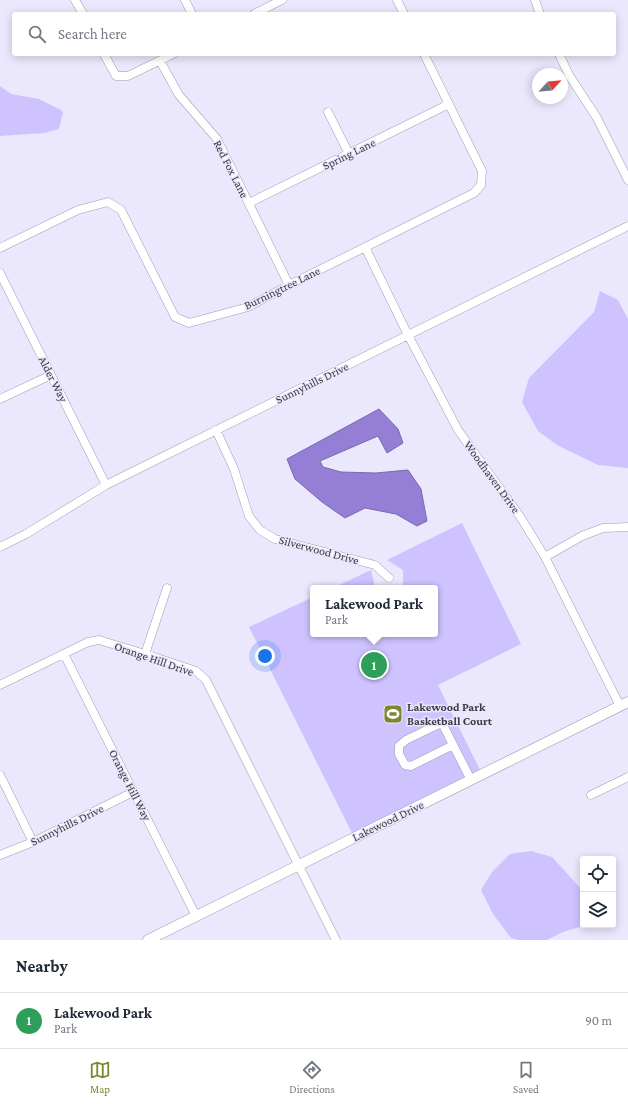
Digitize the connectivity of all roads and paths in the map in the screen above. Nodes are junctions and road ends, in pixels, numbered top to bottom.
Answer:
1 (75, 0) edge
2 (185, 0) edge
3 (282, 0) edge
4 (398, 0) edge
5 (535, 0) edge
6 (82, 12) edge
7 (191, 12) edge
8 (258, 12) edge
9 (403, 12) edge
10 (539, 12) edge
11 (105, 56) edge
12 (169, 56) edge
13 (425, 56) edge
14 (560, 56) edge
15 (160, 60) junction
16 (449, 104) junction
17 (328, 112) dead end
18 (349, 154) junction
19 (628, 180) edge
20 (249, 203) junction
21 (628, 226) edge
22 (365, 247) junction
23 (0, 248) edge
24 (0, 273) edge
25 (289, 285) junction
26 (408, 335) junction
27 (51, 375) junction
28 (0, 399) edge
29 (216, 430) junction
30 (106, 485) junction
31 (628, 527) edge
32 (0, 548) edge
33 (545, 557) junction
34 (389, 578) dead end
35 (167, 588) dead end
36 (64, 654) junction
37 (145, 654) junction
38 (0, 685) edge
39 (624, 704) edge
40 (453, 745) junction
41 (0, 775) edge
42 (628, 777) edge
43 (471, 780) junction
44 (133, 792) junction
45 (592, 795) dead end
46 (33, 842) junction
47 (0, 855) edge
48 (299, 865) junction
49 (196, 916) junction
50 (148, 940) edge
51 (336, 940) edge

1 - 6 street
2 - 7 street
3 - 8 street
4 - 9 street
5 - 10 street
11 - 15 street
12 - 15 street
13 - 16 street
14 - 19 street
15 - 20 street, Red Fox Lane
16 - 18 street, Spring Lane
16 - 22 street, Burningtree Lane
17 - 18 street
18 - 20 street, Spring Lane
20 - 25 street, Red Fox Lane
21 - 26 street, Sunnyhills Drive
22 - 25 street, Burningtree Lane
22 - 26 street, Woodhaven Drive
23 - 25 street, Burningtree Lane
24 - 27 street, Alder Way
26 - 29 street, Sunnyhills Drive
26 - 33 street, Woodhaven Drive
27 - 28 street
27 - 30 street, Alder Way
29 - 30 street, Sunnyhills Drive
29 - 34 street, Silverwood Drive
30 - 32 street, Sunnyhills Drive
31 - 33 street
33 - 39 street, Woodhaven Drive
35 - 37 street
36 - 37 street, Orange Hill Drive
36 - 38 street, Orange Hill Drive
36 - 44 street, Orange Hill Way
37 - 48 street, Orange Hill Drive
39 - 43 street, Lakewood Drive
40 - 40 street
40 - 43 street
41 - 46 street
42 - 45 street
43 - 48 street, Lakewood Drive
44 - 46 street, Sunnyhills Drive
44 - 49 street, Orange Hill Way
46 - 47 street, Sunnyhills Drive
48 - 49 street, Lakewood Drive
48 - 51 street
49 - 50 street, Lakewood Drive

